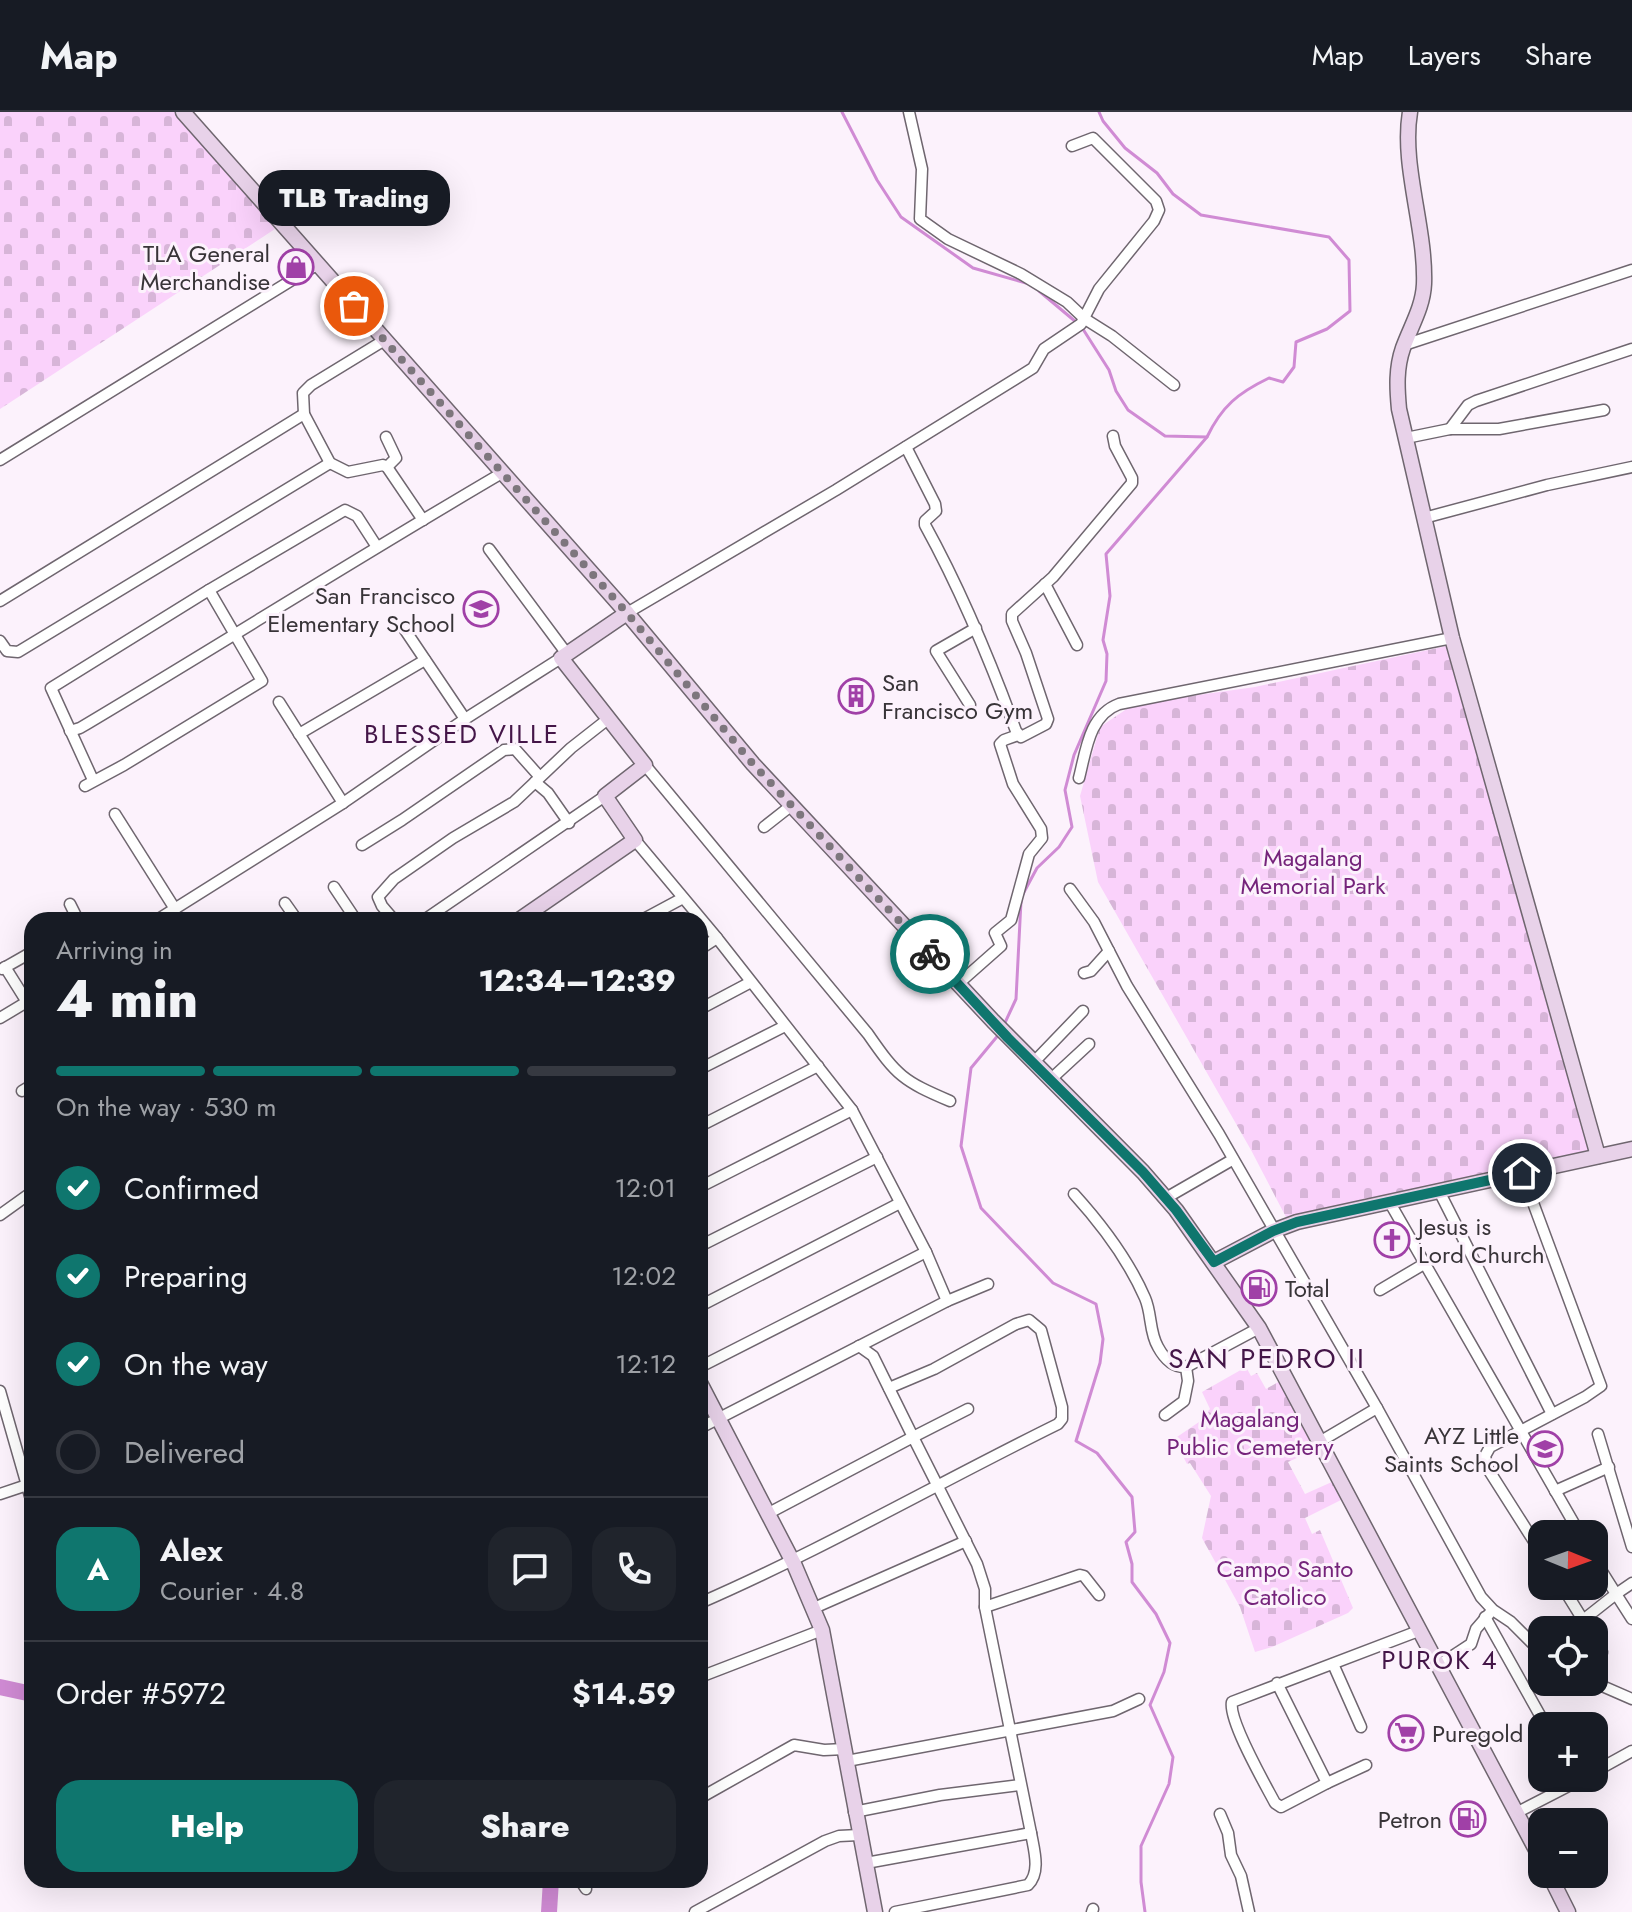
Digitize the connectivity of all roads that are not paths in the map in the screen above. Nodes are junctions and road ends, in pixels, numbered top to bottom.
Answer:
1 (183, 112) edge
2 (909, 112) edge
3 (1410, 112) edge
4 (1072, 146) dead end
5 (318, 264) junction
6 (1632, 270) edge
7 (1085, 319) junction
8 (383, 341) junction
9 (1404, 345) junction
10 (1632, 349) edge
11 (1174, 385) dead end
12 (1604, 410) dead end
13 (304, 414) junction
14 (1450, 429) junction
15 (1113, 436) dead end
16 (386, 437) dead end
17 (1406, 438) junction
18 (906, 447) junction
19 (0, 460) edge
20 (330, 463) junction
21 (387, 467) junction
22 (1632, 467) edge
23 (502, 473) junction
24 (1424, 518) junction
25 (423, 520) junction
26 (377, 547) junction
27 (489, 549) dead end
28 (1045, 584) junction
29 (209, 590) junction
30 (0, 601) edge
31 (627, 613) junction
32 (403, 627) dead end
33 (976, 628) junction
34 (236, 636) junction
35 (1452, 638) junction
36 (0, 641) edge
37 (1077, 645) dead end
38 (564, 656) junction
39 (425, 660) junction
40 (279, 702) dead end
41 (970, 705) dead end
42 (465, 719) junction
43 (608, 719) junction
44 (70, 731) junction
45 (299, 734) junction
46 (1018, 735) junction
47 (645, 765) junction
48 (1079, 778) dead end
49 (537, 779) junction
50 (605, 796) junction
51 (343, 803) junction
52 (792, 805) junction
53 (115, 814) dead end
54 (569, 823) junction
55 (764, 827) dead end
56 (635, 840) junction
57 (362, 845) dead end
58 (334, 887) dead end
59 (1070, 889) dead end
60 (683, 898) junction
61 (285, 903) dead end
62 (70, 904) dead end
63 (175, 909) junction
64 (74, 912) edge
65 (170, 912) edge
66 (291, 912) edge
67 (351, 912) edge
68 (387, 912) edge
69 (436, 912) edge
70 (531, 912) edge
71 (657, 912) edge
72 (695, 912) edge
73 (708, 927) edge
74 (717, 938) junction
75 (708, 944) edge
76 (1109, 951) junction
77 (24, 957) edge
78 (3, 969) edge
79 (1084, 973) dead end
80 (751, 982) junction
81 (958, 984) junction
82 (24, 996) edge
83 (708, 1005) edge
84 (24, 1007) edge
85 (1083, 1011) dead end
86 (0, 1018) edge
87 (785, 1026) junction
88 (1089, 1044) dead end
89 (1033, 1063) junction
90 (708, 1065) edge
91 (818, 1066) junction
92 (1050, 1080) junction
93 (950, 1101) dead end
94 (852, 1110) junction
95 (708, 1122) edge
96 (1632, 1149) edge
97 (1598, 1156) junction
98 (877, 1157) junction
99 (1232, 1160) junction
100 (1522, 1173) junction
101 (708, 1183) edge
102 (1440, 1193) junction
103 (1074, 1194) dead end
104 (24, 1198) edge
105 (1166, 1198) junction
106 (900, 1203) junction
107 (1390, 1203) junction
108 (0, 1215) edge
109 (1273, 1231) junction
110 (708, 1242) edge
111 (926, 1252) junction
112 (1214, 1262) junction
113 (1424, 1264) junction
114 (988, 1284) dead end
115 (1380, 1290) dead end
116 (947, 1301) junction
117 (708, 1302) edge
118 (1259, 1328) junction
119 (859, 1346) junction
120 (708, 1363) edge
121 (1186, 1367) junction
122 (889, 1388) junction
123 (0, 1391) edge
124 (708, 1399) edge
125 (1377, 1408) junction
126 (968, 1409) dead end
127 (1552, 1414) junction
128 (1165, 1415) dead end
129 (718, 1419) junction
130 (708, 1424) edge
131 (1519, 1431) junction
132 (1598, 1434) dead end
133 (913, 1437) junction
134 (1321, 1441) junction
135 (1609, 1467) junction
136 (24, 1475) edge
137 (24, 1486) edge
138 (939, 1487) junction
139 (1555, 1491) junction
140 (0, 1494) edge
141 (767, 1514) junction
142 (1572, 1520) edge
143 (1528, 1532) edge
144 (966, 1541) junction
145 (1632, 1547) edge
146 (791, 1559) junction
147 (1608, 1581) edge
148 (1632, 1583) edge
149 (1616, 1594) junction
150 (1099, 1595) dead end
151 (708, 1600) edge
152 (985, 1607) junction
153 (814, 1608) junction
154 (1489, 1614) junction
155 (1588, 1616) edge
156 (1632, 1619) edge
157 (822, 1630) junction
158 (1421, 1630) junction
159 (1528, 1639) edge
160 (1333, 1664) junction
161 (1439, 1665) junction
162 (708, 1674) edge
163 (1277, 1683) junction
164 (1608, 1689) edge
165 (1139, 1699) dead end
166 (1632, 1699) edge
167 (1539, 1712) edge
168 (1361, 1727) dead end
169 (1009, 1729) junction
170 (1632, 1751) edge
171 (846, 1755) junction
172 (1608, 1764) edge
173 (1366, 1765) dead end
174 (1327, 1783) junction
175 (1020, 1785) junction
176 (1555, 1792) edge
177 (708, 1793) edge
178 (854, 1812) junction
179 (1518, 1812) junction
180 (1220, 1814) dead end
181 (1528, 1832) edge
182 (1031, 1833) junction
183 (859, 1835) junction
184 (866, 1863) junction
185 (1556, 1888) edge
186 (695, 1912) edge
187 (875, 1912) edge
188 (895, 1912) edge
189 (1249, 1912) edge
190 (1568, 1912) edge

1 - 5 street
2 - 7 street
3 - 9 street
4 - 7 street
5 - 8 street
5 - 19 street
6 - 9 street
7 - 11 street
7 - 18 street
8 - 13 street
8 - 23 street
9 - 17 street
10 - 14 street
12 - 14 street
13 - 20 street
13 - 30 street
14 - 17 street
15 - 28 street
16 - 21 street
17 - 24 street
18 - 31 street
18 - 33 street
20 - 21 street
20 - 36 street
21 - 25 street
22 - 24 street
23 - 25 street
23 - 31 street
24 - 35 street
25 - 26 street
26 - 29 street
26 - 34 street
27 - 38 street
28 - 37 street
28 - 46 street
29 - 34 street
29 - 44 street
31 - 38 street
31 - 52 street
32 - 39 street
33 - 41 street
33 - 46 street
34 - 44 street
34 - 44 street
35 - 48 street
35 - 97 street
38 - 42 street
38 - 43 street
39 - 42 street
39 - 45 street
40 - 45 street
42 - 51 street
43 - 47 street
43 - 49 street
45 - 51 street
46 - 81 street
47 - 50 street
47 - 93 street
49 - 54 street
49 - 57 street
49 - 68 street
50 - 54 street
50 - 56 street
51 - 63 street
52 - 55 street
52 - 81 street
53 - 63 street
54 - 69 street
56 - 60 street
56 - 70 street
58 - 67 street
59 - 76 street
60 - 71 street
60 - 72 street
61 - 66 street
62 - 64 street
63 - 65 street
73 - 74 street
74 - 75 street
74 - 80 street
76 - 79 street
76 - 99 street
77 - 78 street
78 - 82 street
80 - 83 street
80 - 87 street
81 - 89 street
84 - 86 street
85 - 89 street
87 - 90 street
87 - 91 street
88 - 92 street
89 - 92 street
91 - 94 street
91 - 95 street
92 - 105 street
94 - 98 street
94 - 101 street
96 - 97 street
97 - 100 street
98 - 106 street
98 - 110 street
99 - 105 street
99 - 109 street
100 - 102 street
100 - 127 street
102 - 107 street
102 - 127 street
103 - 121 street
104 - 108 street
105 - 112 street
106 - 111 street
106 - 117 street
107 - 109 street
107 - 113 street
109 - 112 street
109 - 125 street
111 - 116 street
111 - 120 street
112 - 118 street
113 - 115 street
113 - 131 street
114 - 116 street
116 - 119 street
118 - 121 street
118 - 134 street
119 - 122 street
119 - 129 street
121 - 128 street
122 - 133 street
122 - 138 street
123 - 136 street
124 - 129 street
125 - 134 street
125 - 154 street
126 - 133 street
127 - 131 street
129 - 130 street
129 - 141 street
131 - 139 street
131 - 143 street
132 - 135 street
133 - 138 street
133 - 141 street
134 - 158 street
135 - 139 street
135 - 145 street
137 - 140 street
138 - 144 street
138 - 146 street
139 - 142 street
141 - 146 street
144 - 152 street
144 - 153 street
146 - 151 street
146 - 153 street
147 - 149 street
148 - 149 street
149 - 155 street
149 - 156 street
150 - 152 street
152 - 169 street
153 - 157 street
154 - 159 street
154 - 161 street
154 - 167 street
157 - 162 street
157 - 171 street
158 - 160 street
158 - 161 street
160 - 163 street
160 - 168 street
161 - 179 street
163 - 174 street
163 - 174 street
164 - 166 street
165 - 169 street
169 - 171 street
169 - 175 street
170 - 172 street
171 - 177 street
171 - 178 street
173 - 174 street
175 - 178 street
175 - 182 street
176 - 179 street
178 - 183 street
179 - 181 street
180 - 189 street
182 - 184 street
182 - 188 street
183 - 184 street
183 - 186 street
184 - 187 street
185 - 190 street

